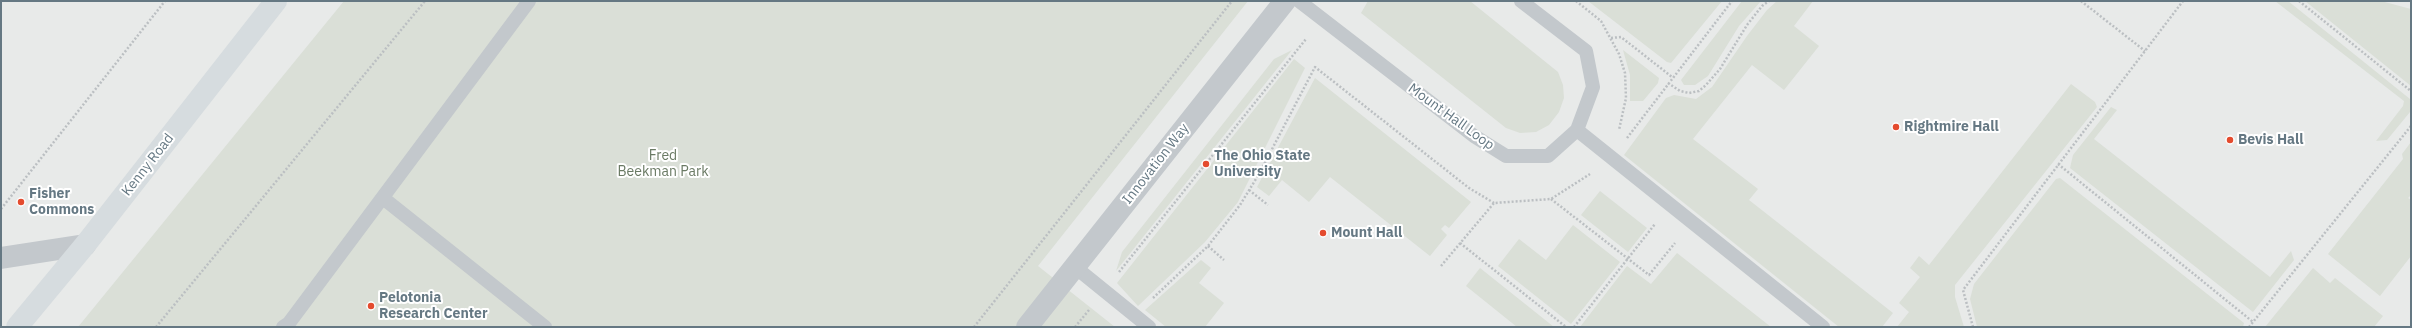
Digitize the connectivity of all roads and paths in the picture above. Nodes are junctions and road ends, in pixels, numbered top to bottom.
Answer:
1 (165, 1) edge
2 (276, 1) edge
3 (425, 1) edge
4 (529, 1) edge
5 (1232, 1) edge
6 (1285, 1) edge
7 (1299, 1) edge
8 (1521, 1) edge
9 (1732, 1) edge
10 (1769, 1) edge
11 (2081, 1) edge
12 (2183, 1) edge
13 (2299, 1) edge
14 (1611, 38) dead end
15 (2145, 51) junction
16 (1296, 52) dead end
17 (1672, 77) junction
18 (1668, 83) junction
19 (2411, 91) edge
20 (2411, 126) edge
21 (1577, 130) junction
22 (1609, 155) junction
23 (2058, 164) junction
24 (1589, 173) junction
25 (1595, 178) dead end
26 (1250, 190) junction
27 (383, 198) junction
28 (1551, 199) junction
29 (1494, 202) junction
30 (1268, 205) dead end
31 (1670, 205) junction
32 (1, 209) edge
33 (1648, 221) dead end
34 (1654, 226) junction
35 (1659, 230) dead end
36 (1670, 238) dead end
37 (1460, 243) junction
38 (1675, 243) junction
39 (85, 245) junction
40 (1208, 246) junction
41 (1681, 247) dead end
42 (1, 258) edge
43 (1628, 258) junction
44 (1224, 260) dead end
45 (1441, 266) dead end
46 (1075, 267) junction
47 (1117, 275) dead end
48 (1150, 300) dead end
49 (2253, 322) junction
50 (17, 327) edge
51 (156, 327) edge
52 (283, 327) edge
53 (545, 327) edge
54 (974, 327) edge
55 (1027, 327) edge
56 (1149, 327) edge
57 (1566, 327) edge
58 (1574, 327) edge
59 (1823, 327) edge
60 (1972, 327) edge
61 (2249, 327) edge

1 - 32 path
2 - 39 street, Kenny Road
3 - 51 path
4 - 27 lane
5 - 54 path
6 - 46 street, Innovation Way
7 - 21 lane, Mount Hall Loop
8 - 21 lane, Mount Hall Loop
9 - 17 path
10 - 18 path
11 - 15 path
12 - 15 path
13 - 19 path
14 - 17 path
15 - 23 path
16 - 47 path
17 - 18 path
18 - 22 path
20 - 49 path
21 - 22 lane
22 - 24 path
22 - 31 lane
23 - 49 path
23 - 60 path
24 - 25 path
24 - 28 path
26 - 29 path
26 - 30 path
26 - 40 path
27 - 52 lane
27 - 53 lane
28 - 29 path
28 - 43 path
29 - 37 path
31 - 34 path
31 - 59 lane
33 - 34 path
34 - 35 path
34 - 43 path
36 - 38 path
37 - 45 path
37 - 57 path
38 - 41 path
38 - 43 path
39 - 42 street
39 - 50 street, Kenny Road
40 - 44 path
40 - 48 path
43 - 58 path
46 - 55 street, Innovation Way
46 - 56 lane
49 - 61 path

